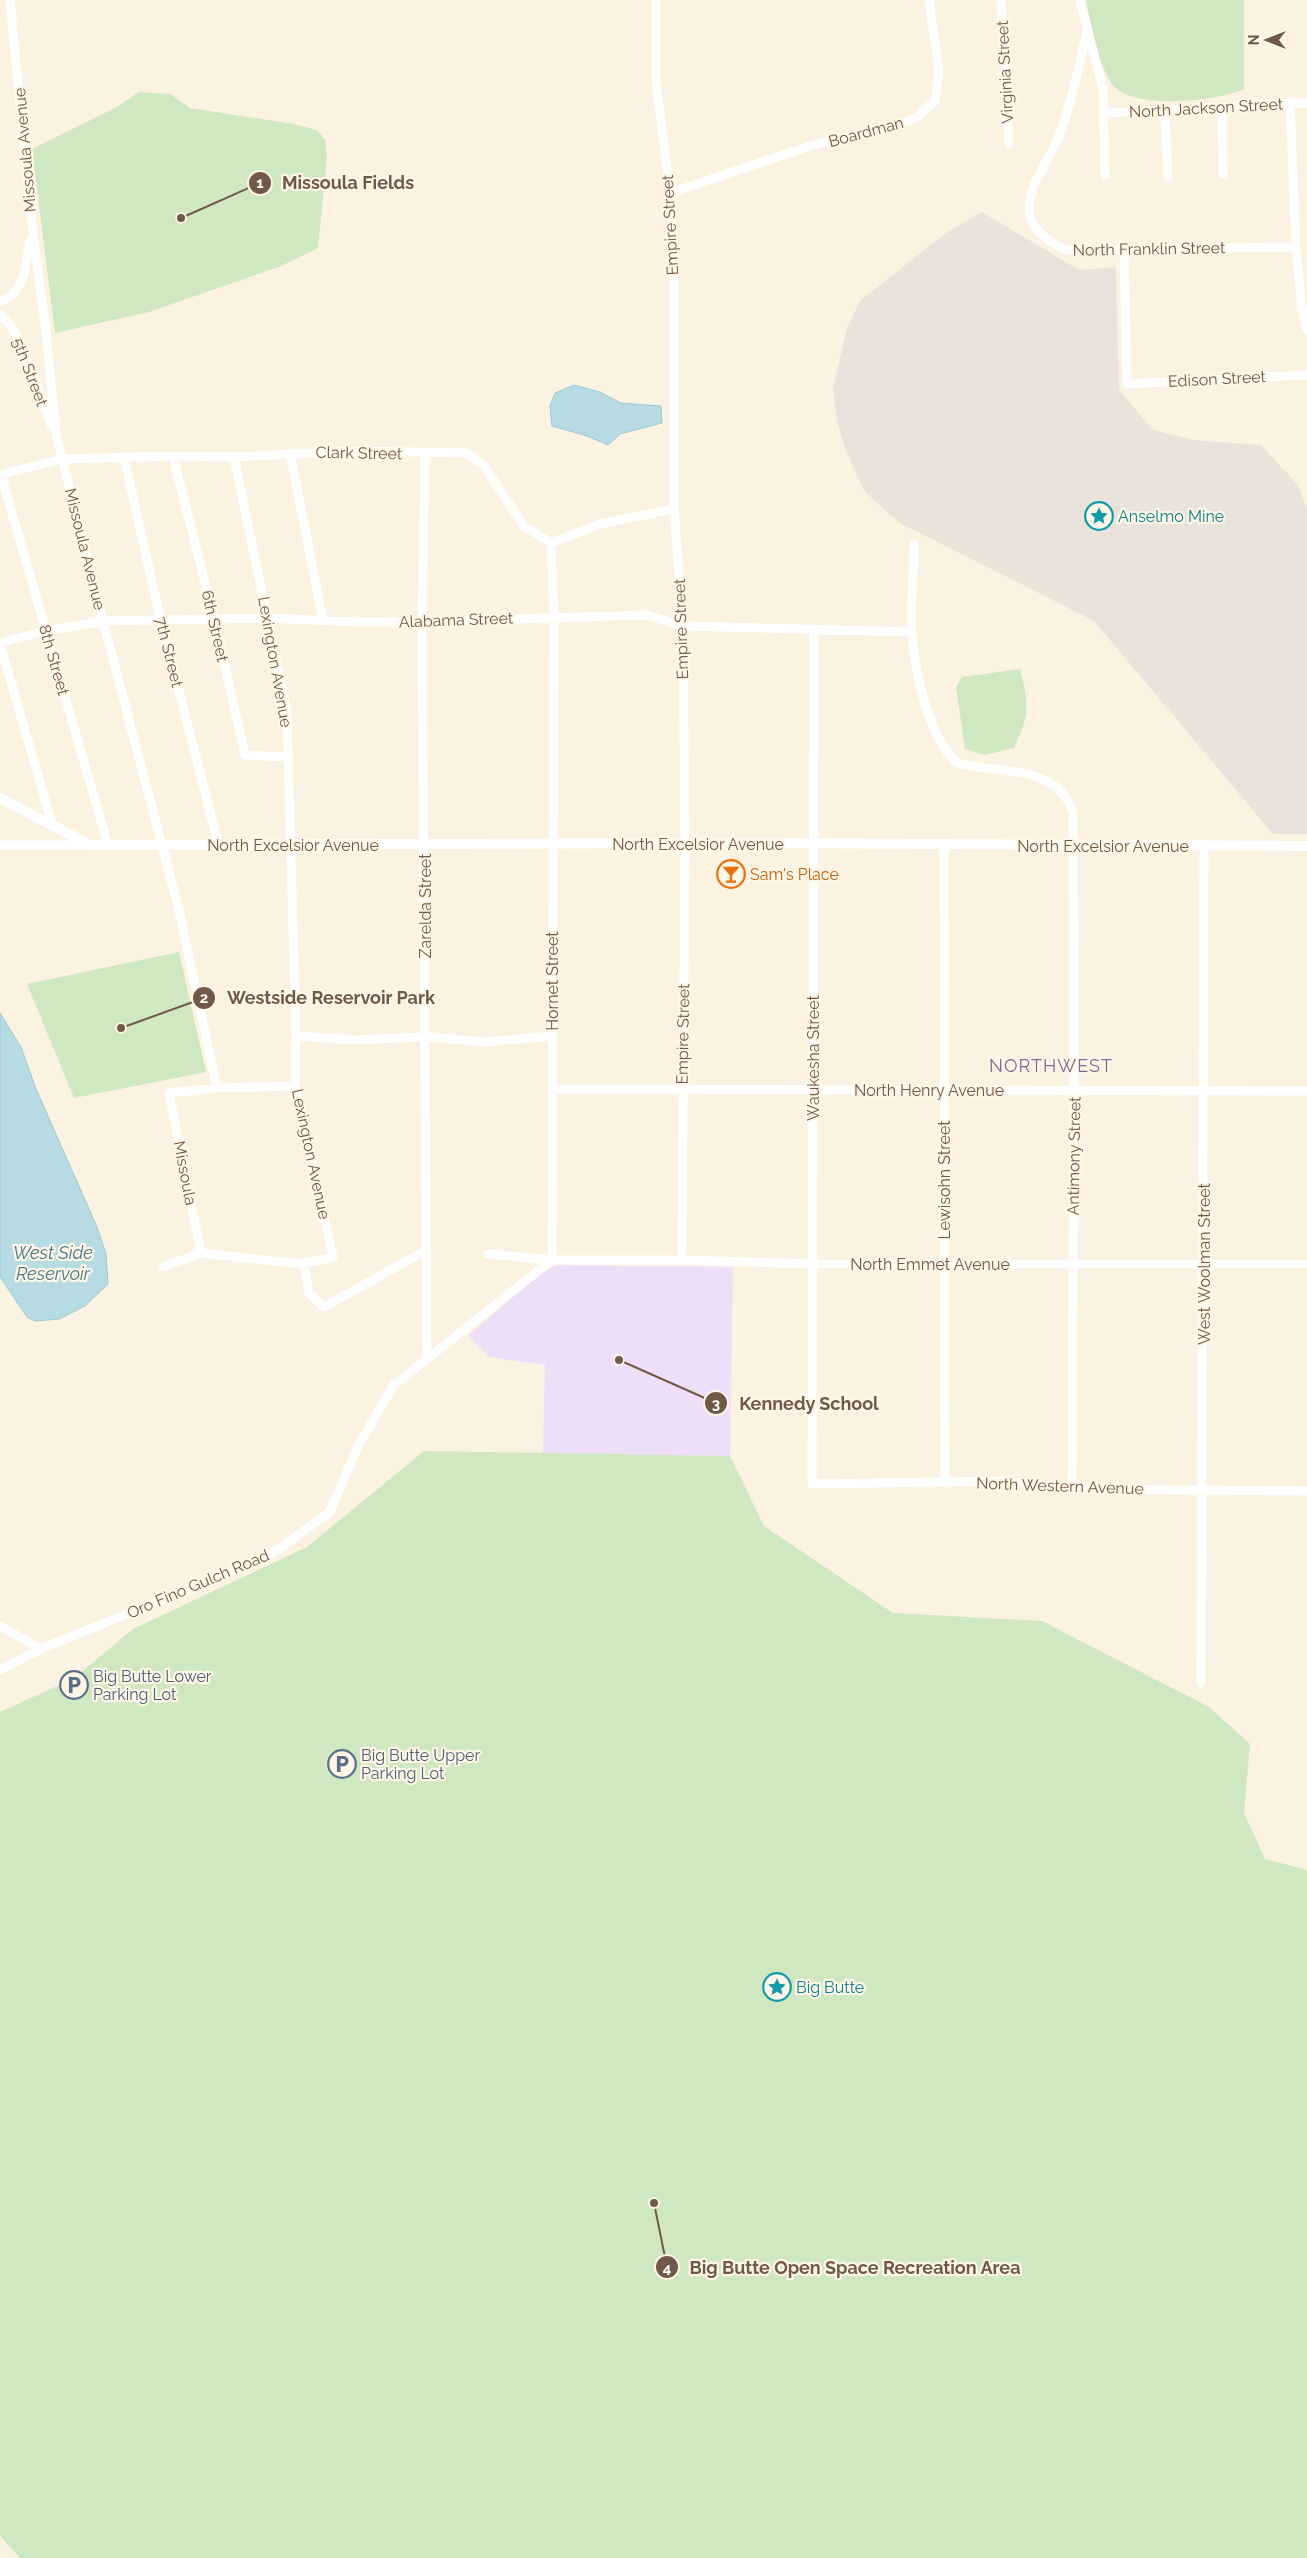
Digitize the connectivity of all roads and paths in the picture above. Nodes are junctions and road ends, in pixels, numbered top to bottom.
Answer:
1 (10, 0) edge
2 (656, 0) edge
3 (929, 0) edge
4 (1001, 0) edge
5 (1080, 0) edge
6 (1087, 34) junction
7 (1290, 103) junction
8 (1307, 103) edge
9 (1222, 108) junction
10 (1165, 111) junction
11 (1105, 113) junction
12 (1009, 144) dead end
13 (1223, 174) dead end
14 (1105, 175) dead end
15 (1168, 177) dead end
16 (670, 193) junction
17 (32, 227) junction
18 (1296, 247) junction
19 (1124, 249) junction
20 (0, 301) edge
21 (0, 314) edge
22 (1307, 329) edge
23 (1307, 375) edge
24 (56, 434) junction
25 (290, 453) junction
26 (425, 454) junction
27 (173, 456) junction
28 (124, 457) junction
29 (234, 457) junction
30 (62, 459) junction
31 (1, 475) edge
32 (674, 508) junction
33 (551, 543) junction
34 (914, 544) dead end
35 (554, 616) junction
36 (214, 618) junction
37 (268, 618) junction
38 (323, 620) junction
39 (102, 621) junction
40 (161, 622) junction
41 (422, 622) junction
42 (682, 626) junction
43 (45, 631) junction
44 (814, 632) junction
45 (912, 632) junction
46 (0, 644) edge
47 (288, 757) junction
48 (0, 798) edge
49 (53, 827) junction
50 (290, 844) junction
51 (553, 844) junction
52 (815, 844) junction
53 (90, 845) junction
54 (108, 845) junction
55 (162, 845) junction
56 (685, 845) junction
57 (0, 846) edge
58 (219, 846) junction
59 (424, 846) junction
60 (944, 846) junction
61 (1204, 846) junction
62 (1307, 846) edge
63 (1074, 847) junction
64 (296, 1036) junction
65 (552, 1036) junction
66 (426, 1037) junction
67 (295, 1086) junction
68 (217, 1088) junction
69 (552, 1089) junction
70 (682, 1090) junction
71 (813, 1090) junction
72 (944, 1090) junction
73 (1074, 1090) junction
74 (1204, 1090) junction
75 (1307, 1091) edge
76 (425, 1251) junction
77 (201, 1254) junction
78 (488, 1254) dead end
79 (552, 1260) junction
80 (682, 1260) junction
81 (304, 1263) junction
82 (812, 1264) junction
83 (943, 1264) junction
84 (1073, 1264) junction
85 (1204, 1264) junction
86 (1307, 1264) edge
87 (163, 1267) dead end
88 (427, 1358) junction
89 (945, 1483) junction
90 (812, 1484) joint
91 (1072, 1488) junction
92 (1202, 1491) junction
93 (1307, 1491) edge
94 (0, 1626) edge
95 (41, 1650) junction
96 (0, 1670) edge
97 (1201, 1683) dead end

1 - 17 street, Missoula Avenue
2 - 16 street, Empire Street
3 - 16 street, Boardman
4 - 12 street, Virginia Street
5 - 6 street
6 - 11 street
6 - 19 street, North Franklin Street
7 - 8 street, North Jackson Street
7 - 9 street, North Jackson Street
7 - 18 street
9 - 10 street, North Jackson Street
9 - 13 street
10 - 11 street, North Jackson Street
10 - 15 street
11 - 14 street
16 - 32 street, Empire Street
17 - 20 street
17 - 24 street, Missoula Avenue
18 - 19 street, North Franklin Street
18 - 22 street
19 - 23 street, Edison Street
21 - 24 street, 5th Street
24 - 30 street, Missoula Avenue
25 - 26 street, Clark Street
25 - 29 street, Clark Street
25 - 38 street
26 - 33 street, Clark Street
26 - 41 street, Zarelda Street
27 - 28 street, Clark Street
27 - 29 street, Clark Street
27 - 36 street, 6th Street
28 - 30 street, Clark Street
28 - 40 street, 7th Street
29 - 37 street, Lexington Avenue
30 - 31 street, Clark Street
30 - 39 street, Missoula Avenue
31 - 43 street, 8th Street
32 - 33 street
32 - 42 street, Empire Street
33 - 35 street, Hornet Street
34 - 45 street
35 - 41 street, Alabama Street
35 - 42 street, Alabama Street
35 - 51 street, Hornet Street
36 - 37 street, Alabama Street
36 - 40 street, Alabama Street
36 - 47 street, 6th Street
37 - 38 street, Alabama Street
37 - 47 street, Lexington Avenue
38 - 41 street, Alabama Street
39 - 40 street, Alabama Street
39 - 43 street, Alabama Street
39 - 55 street, Missoula Avenue
40 - 58 street, 7th Street
41 - 59 street, Zarelda Street
42 - 44 street, Alabama Street
42 - 56 street, Empire Street
43 - 46 street, Alabama Street
43 - 54 street, 8th Street
44 - 45 street, Alabama Street
44 - 52 street, Waukesha Street
45 - 63 street, Antimony Street
46 - 49 street
47 - 50 street, Lexington Avenue
48 - 49 street
49 - 53 street
50 - 58 street, North Excelsior Avenue
50 - 59 street, North Excelsior Avenue
50 - 64 street, Lexington Avenue
51 - 56 street, North Excelsior Avenue
51 - 59 street, North Excelsior Avenue
51 - 65 street, Hornet Street
52 - 56 street, North Excelsior Avenue
52 - 60 street, North Excelsior Avenue
52 - 71 street, Waukesha Street
53 - 54 street, North Excelsior Avenue
53 - 57 street
54 - 55 street, North Excelsior Avenue
55 - 58 street, North Excelsior Avenue
55 - 68 street, Missoula Avenue
56 - 70 street, Empire Street
59 - 66 street, Zarelda Street
60 - 63 street, North Excelsior Avenue
60 - 72 street, Lewisohn Street
61 - 62 street, North Excelsior Avenue
61 - 63 street, North Excelsior Avenue
61 - 74 street, West Woolman Street
63 - 73 street, Antimony Street
64 - 66 street
64 - 67 street, Lexington Avenue
65 - 66 street
65 - 69 street, Hornet Street
66 - 76 street, Zarelda Street
67 - 68 street
67 - 81 street, Lexington Avenue
68 - 77 street, Missoula
69 - 70 street, North Henry Avenue
69 - 79 street, Hornet Street
70 - 71 street, North Henry Avenue
70 - 80 street, Empire Street
71 - 72 street, North Henry Avenue
71 - 82 street, Waukesha Street
72 - 73 street, North Henry Avenue
72 - 83 street, Lewisohn Street
73 - 74 street, North Henry Avenue
73 - 84 street, Antimony Street
74 - 75 street, North Henry Avenue
74 - 85 street, West Woolman Street
76 - 81 street
76 - 88 street, Zarelda Street
77 - 81 street
77 - 87 street
78 - 79 street, North Emmet Avenue
79 - 80 street, North Emmet Avenue
79 - 88 street
80 - 82 street, North Emmet Avenue
82 - 83 street, North Emmet Avenue
82 - 90 street, Waukesha Street
83 - 84 street, North Emmet Avenue
83 - 89 street, Lewisohn Street
84 - 85 street, North Emmet Avenue
84 - 91 street, Antimony Street
85 - 86 street, North Emmet Avenue
85 - 92 street, West Woolman Street
88 - 95 street, Oro Fino Gulch Road
89 - 90 street, North Western Avenue
89 - 91 street, North Western Avenue
91 - 92 street, North Western Avenue
92 - 93 street, North Western Avenue
92 - 97 street, West Woolman Street
94 - 95 street
95 - 96 street, Oro Fino Gulch Road

